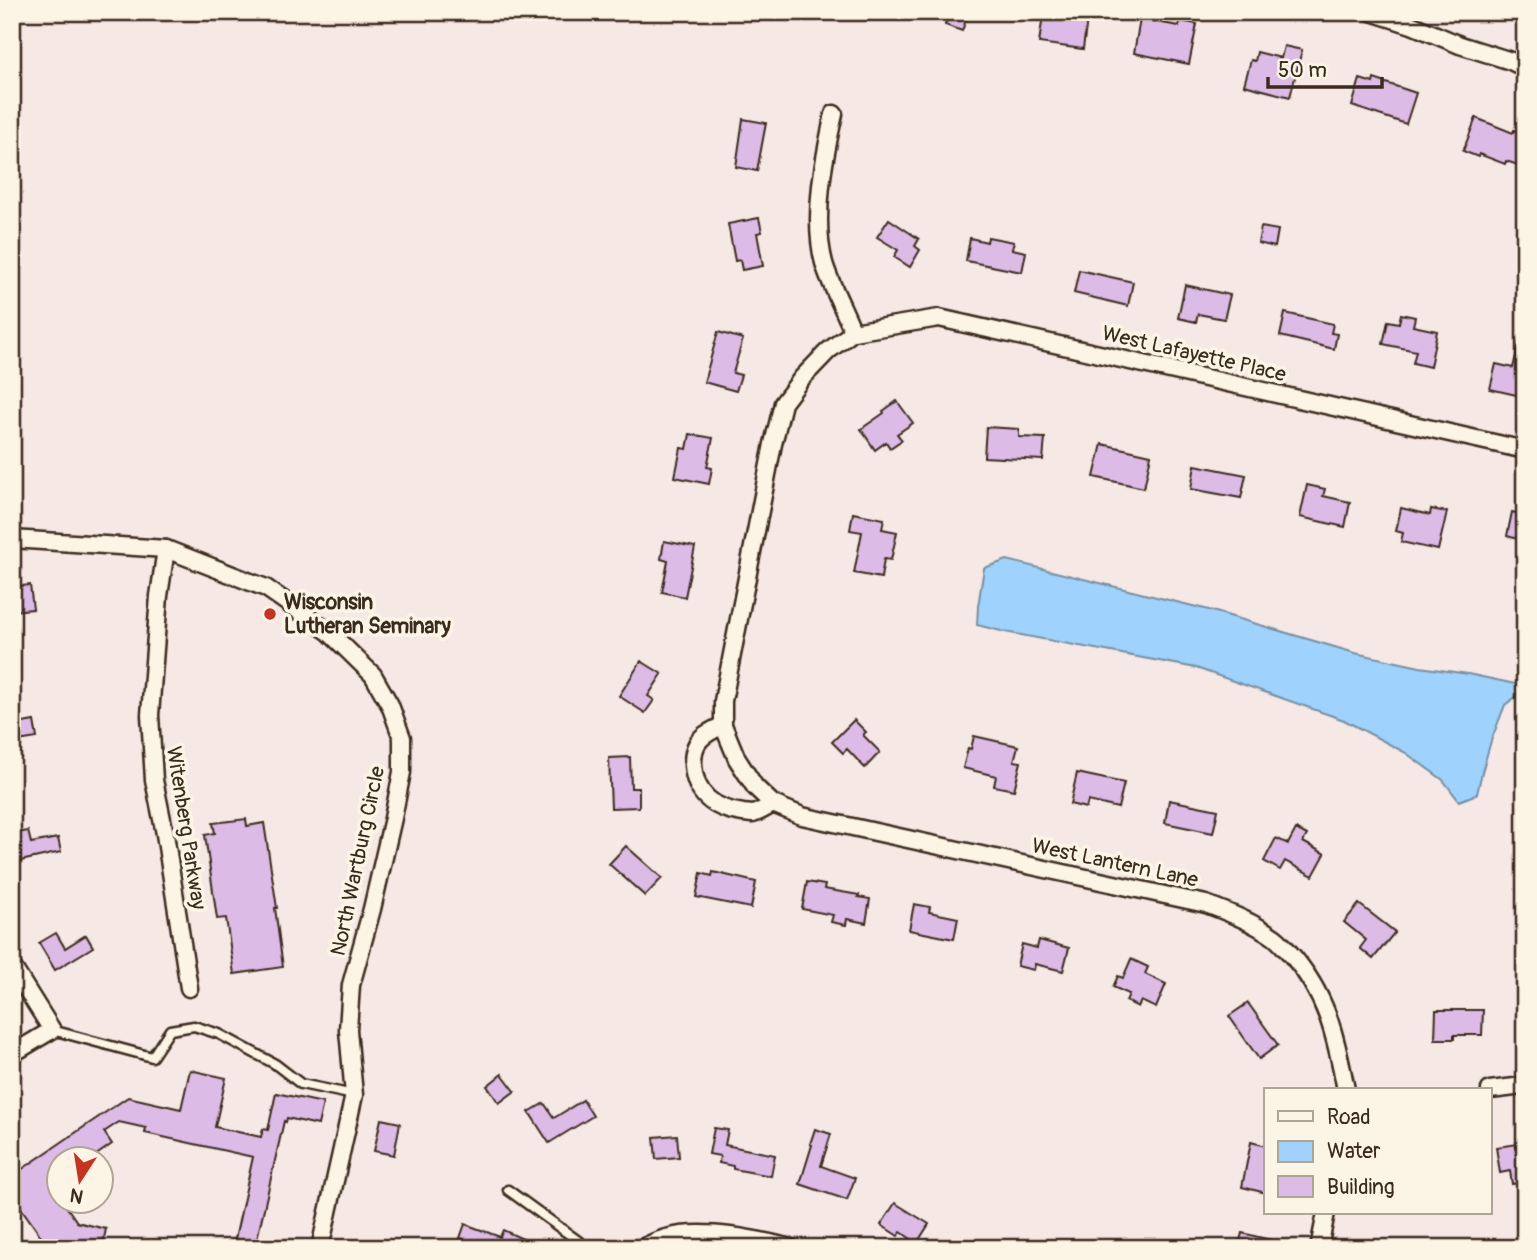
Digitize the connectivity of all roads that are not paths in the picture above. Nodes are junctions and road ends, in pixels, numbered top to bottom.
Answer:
1 (1371, 12) edge
2 (1525, 68) edge
3 (834, 114) dead end
4 (853, 332) junction
5 (1525, 450) edge
6 (12, 539) edge
7 (166, 549) junction
8 (723, 725) junction
9 (773, 804) junction
10 (12, 966) edge
11 (189, 988) dead end
12 (52, 1030) junction
13 (12, 1054) edge
14 (1525, 1084) edge
15 (1346, 1088) edge
16 (1492, 1090) edge
17 (354, 1095) junction
18 (509, 1190) dead end
19 (1326, 1214) edge
20 (320, 1248) edge
21 (588, 1248) edge
22 (641, 1248) edge
23 (791, 1248) edge
24 (1319, 1248) edge

1 - 2 street
3 - 4 street
4 - 5 street, West Lafayette Place
4 - 8 street, West Lantern Lane
6 - 7 street, North Wartburg Circle
7 - 11 street, Witenberg Parkway
7 - 17 street, North Wartburg Circle
8 - 9 street, West Lantern Lane
8 - 9 street
9 - 15 street, West Lantern Lane
10 - 12 street
12 - 13 street
12 - 17 lane
14 - 16 street
17 - 20 street, North Wartburg Circle
18 - 21 lane
19 - 24 street
22 - 23 street

